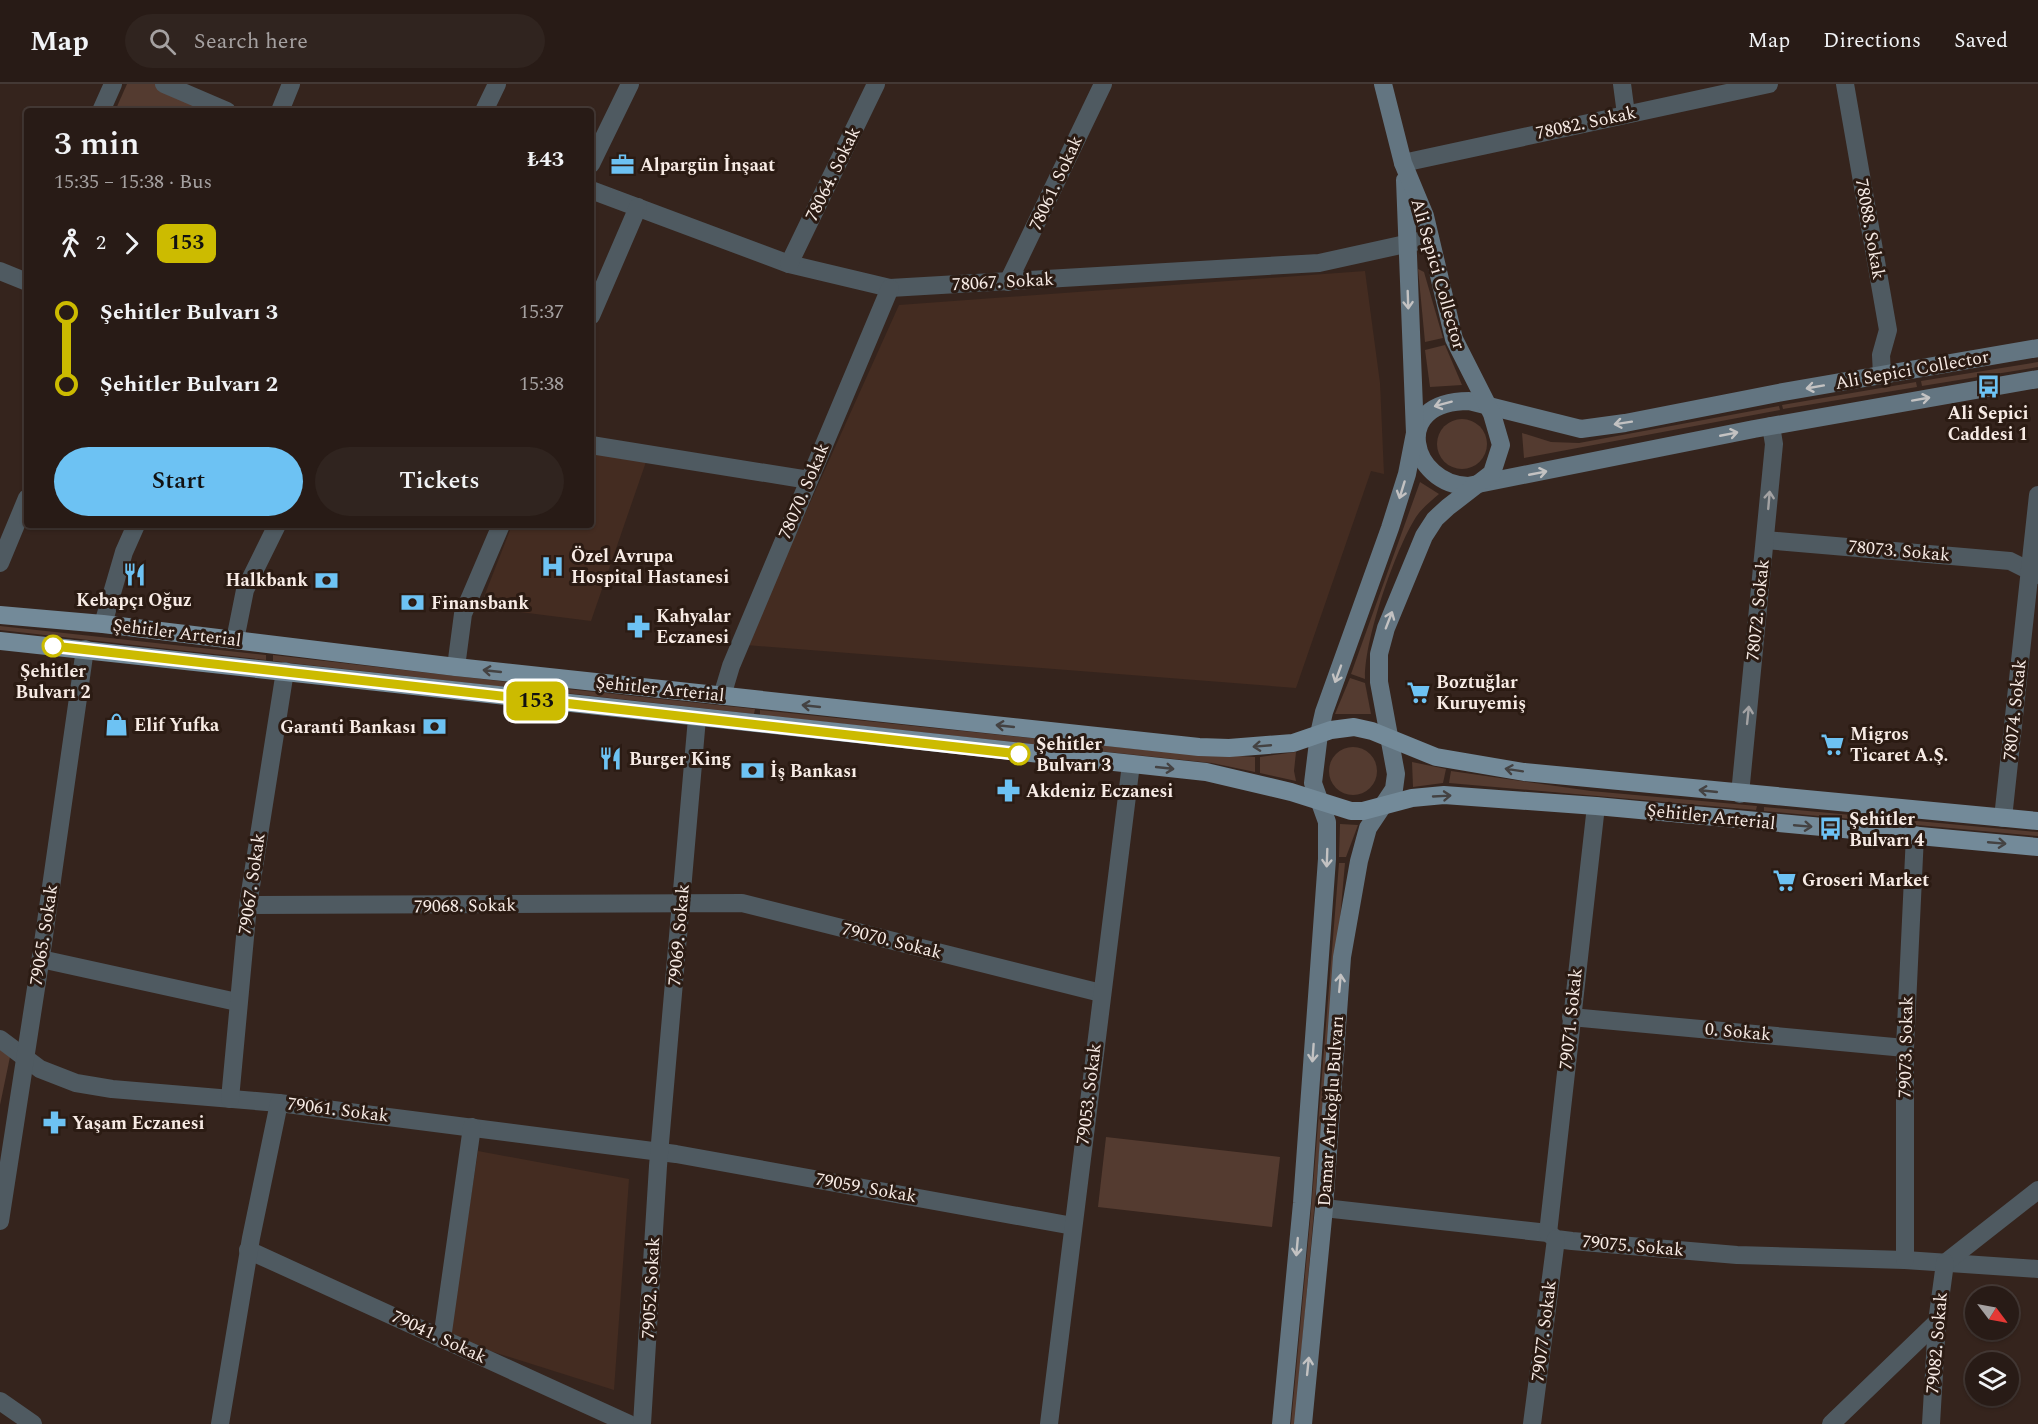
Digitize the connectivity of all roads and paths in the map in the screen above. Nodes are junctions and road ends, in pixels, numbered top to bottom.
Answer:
1 (113, 84) edge
2 (164, 84) edge
3 (291, 84) edge
4 (497, 84) edge
5 (630, 84) edge
6 (876, 84) edge
7 (1102, 84) edge
8 (1383, 84) edge
9 (1622, 84) edge
10 (1769, 84) edge
11 (1845, 84) edge
12 (102, 108) edge
13 (220, 108) edge
14 (281, 108) edge
15 (485, 108) edge
16 (1626, 114) junction
17 (594, 158) edge
18 (1403, 163) junction
19 (594, 191) edge
20 (638, 207) junction
21 (1428, 238) junction
22 (1409, 242) junction
23 (789, 264) junction
24 (2, 277) edge
25 (24, 280) edge
26 (1008, 282) junction
27 (890, 288) junction
28 (594, 309) edge
29 (2038, 348) edge
30 (1882, 375) junction
31 (2038, 379) edge
32 (1486, 406) junction
33 (1771, 426) junction
34 (1415, 433) junction
35 (594, 445) edge
36 (809, 480) junction
37 (1481, 483) junction
38 (2038, 495) edge
39 (24, 505) edge
40 (135, 528) edge
41 (276, 528) edge
42 (500, 528) edge
43 (1766, 540) junction
44 (0, 563) edge
45 (2034, 573) edge
46 (0, 615) edge
47 (103, 624) junction
48 (235, 640) junction
49 (0, 641) edge
50 (85, 649) junction
51 (456, 667) junction
52 (285, 671) junction
53 (722, 696) junction
54 (697, 718) junction
55 (1319, 734) junction
56 (1391, 739) junction
57 (1131, 764) junction
58 (1740, 794) junction
59 (1320, 801) junction
60 (1384, 805) junction
61 (1596, 806) junction
62 (2004, 818) junction
63 (2038, 821) edge
64 (1915, 835) junction
65 (2038, 847) edge
66 (682, 903) junction
67 (249, 905) junction
68 (41, 959) junction
69 (1101, 993) junction
70 (237, 1002) junction
71 (1571, 1017) junction
72 (0, 1039) edge
73 (1905, 1048) junction
74 (24, 1056) junction
75 (230, 1099) junction
76 (279, 1103) junction
77 (472, 1127) junction
78 (659, 1152) junction
79 (2038, 1190) edge
80 (1324, 1208) junction
81 (0, 1221) edge
82 (1073, 1226) junction
83 (1552, 1236) junction
84 (249, 1250) junction
85 (1905, 1260) junction
86 (1945, 1263) junction
87 (2038, 1269) edge
88 (1937, 1322) junction
89 (442, 1339) junction
90 (0, 1401) edge
91 (33, 1424) edge
92 (220, 1424) edge
93 (629, 1424) edge
94 (642, 1424) edge
95 (1049, 1424) edge
96 (1281, 1424) edge
97 (1303, 1424) edge
98 (1532, 1424) edge
99 (1831, 1424) edge
100 (1931, 1424) edge

1 - 12 street
2 - 13 street
3 - 14 street
4 - 15 street
5 - 17 street
6 - 23 street, 78064. Sokak
7 - 26 street, 78061. Sokak
8 - 18 main road
9 - 16 street
10 - 16 street, 78082. Sokak
11 - 30 street, 78088. Sokak
16 - 18 street, 78082. Sokak
18 - 21 main road, Ali Sepici Collector
18 - 22 main road, Ali Sepici Collector
19 - 20 street, 78067. Sokak
20 - 23 street, 78067. Sokak
20 - 28 street
21 - 22 street, 78067. Sokak
21 - 32 main road, Ali Sepici Collector
22 - 26 street, 78067. Sokak
22 -> 34 main road, Ali Sepici Collector
23 - 27 street, 78067. Sokak
24 - 25 street
26 - 27 street, 78067. Sokak
27 - 36 street, 78070. Sokak
29 - 30 main road, Ali Sepici Collector
30 -> 32 main road, Ali Sepici Collector
33 -> 31 main road, Ali Sepici Collector
32 -> 34 main road
32 - 37 main road
37 -> 33 main road, Ali Sepici Collector
43 -> 33 street, 78072. Sokak
34 - 37 main road
34 -> 55 main road, Ali Sepici Collector
35 - 36 street
36 - 53 street, 78070. Sokak
56 -> 37 main road, Ali Sepici Collector
38 - 45 street, 78074. Sokak
39 - 44 street
40 - 47 street
41 - 48 street
42 - 51 street
43 - 45 street, 78073. Sokak
58 -> 43 street, 78072. Sokak
45 - 62 street, 78074. Sokak
46 - 47 main road, Şehitler Arterial
47 - 48 main road, Şehitler Arterial
48 - 51 main road, Şehitler Arterial
49 - 50 main road, Şehitler Arterial
50 - 52 main road, Şehitler Arterial
50 - 68 street, 79065. Sokak
53 -> 51 main road, Şehitler Arterial
52 - 54 main road, Şehitler Arterial
52 - 67 street, 79067. Sokak
55 -> 53 main road, Şehitler Arterial
54 - 57 main road, Şehitler Arterial
54 - 66 street, 79069. Sokak
55 - 56 main road
55 - 59 main road
58 -> 56 main road, Şehitler Arterial
56 - 60 main road
57 -> 59 main road, Şehitler Arterial
57 - 69 street, 79053. Sokak
58 - 62 main road, Şehitler Arterial
59 - 60 main road
59 -> 96 main road, Damar Arıkoğlu Bulvarı
60 -> 61 main road, Şehitler Arterial
80 -> 60 main road, Damar Arıkoğlu Bulvarı
61 -> 64 main road, Şehitler Arterial
61 - 71 street, 79071. Sokak
62 - 63 main road, Şehitler Arterial
64 -> 65 main road, Şehitler Arterial
64 - 73 street, 79073. Sokak
66 - 67 street, 79068. Sokak
66 - 69 street, 79070. Sokak
66 - 78 street, 79069. Sokak
67 - 70 street, 79067. Sokak
68 - 70 street
68 - 74 street, 79065. Sokak
69 - 82 street, 79053. Sokak
70 - 75 street, 79067. Sokak
71 - 73 street, 0. Sokak
71 - 83 street, 79071. Sokak
72 - 74 street, 79061. Sokak
73 - 85 street, 79073. Sokak
74 - 75 street, 79061. Sokak
74 - 81 street, 79065. Sokak
75 - 76 street, 79061. Sokak
76 - 77 street, 79061. Sokak
76 - 84 street
77 - 78 street, 79061. Sokak
77 - 89 street
78 - 82 street, 79059. Sokak
78 - 94 street, 79052. Sokak
79 - 86 street
80 - 83 street, 79075. Sokak
97 -> 80 main road, Damar Arıkoğlu Bulvarı
82 - 95 street, 79053. Sokak
83 - 85 street, 79075. Sokak
83 - 98 street, 79077. Sokak
84 - 89 street, 79041. Sokak
84 - 92 street
85 - 86 street, 79075. Sokak
86 - 87 street, 79075. Sokak
86 - 88 street, 79082. Sokak
88 - 99 street
88 - 100 street, 79082. Sokak
89 - 93 street, 79041. Sokak
90 - 91 street

